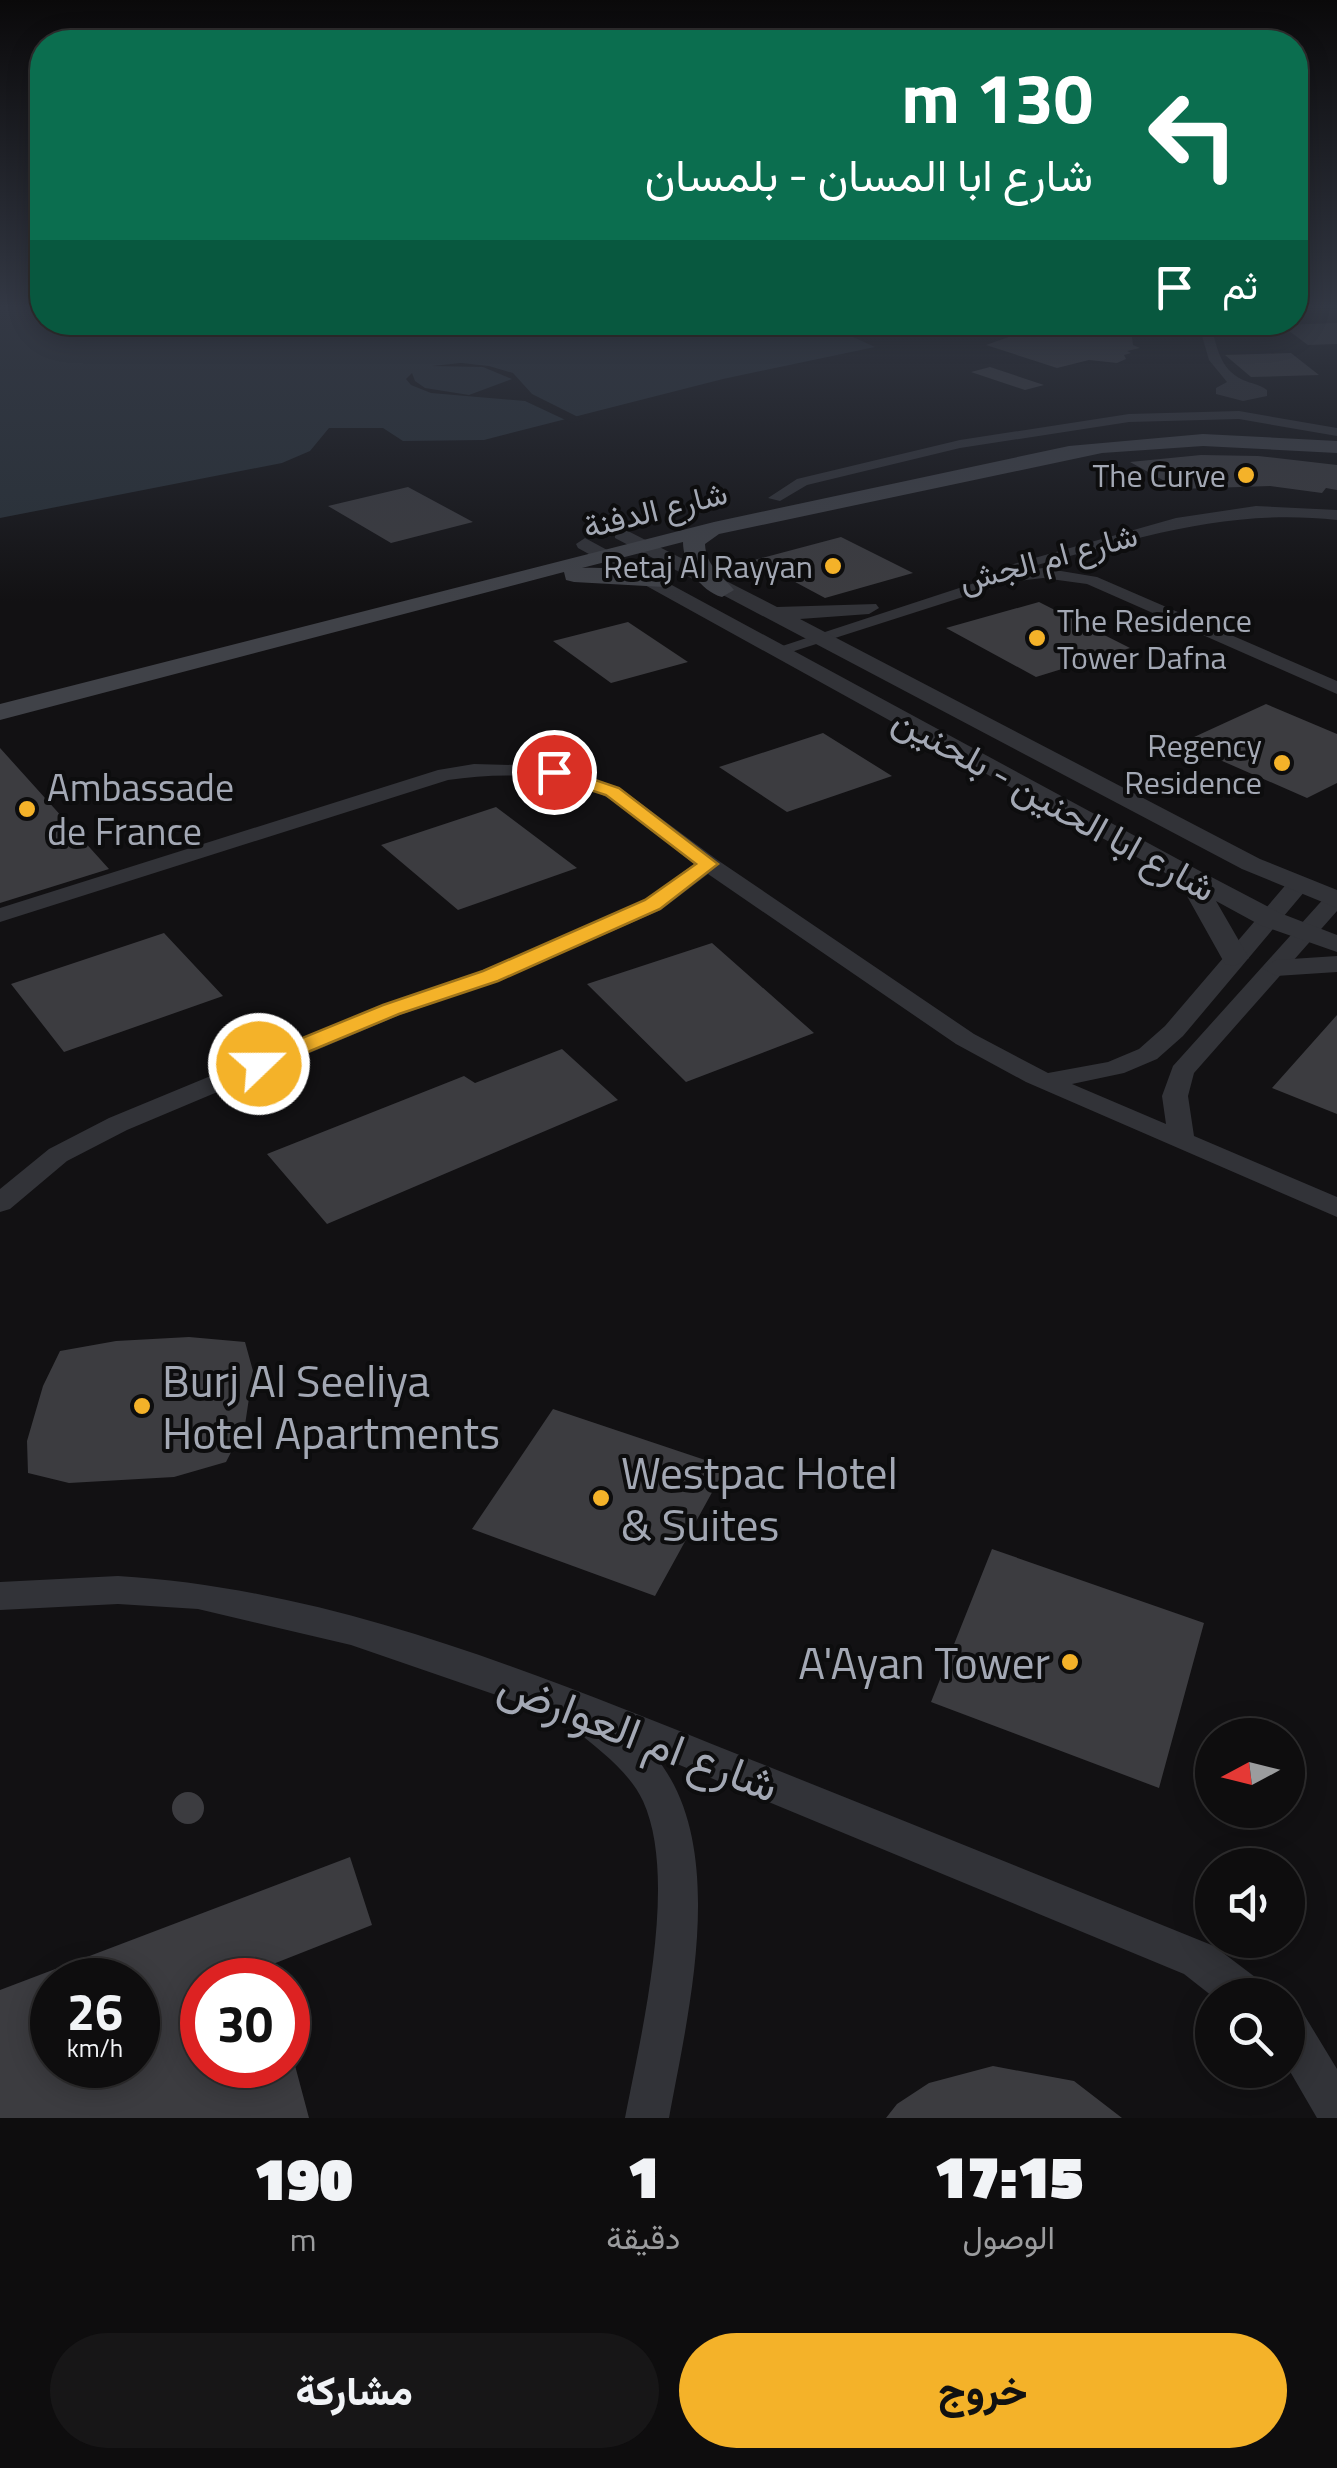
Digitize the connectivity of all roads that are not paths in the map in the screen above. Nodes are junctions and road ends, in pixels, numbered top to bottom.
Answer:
1 (1237, 404) edge
2 (1245, 404) edge
3 (1241, 411) junction
4 (1072, 428) junction
5 (1337, 434) edge
6 (1047, 439) junction
7 (1337, 447) edge
8 (776, 498) junction
9 (1337, 516) edge
10 (714, 528) junction
11 (614, 545) junction
12 (1082, 549) junction
13 (523, 576) junction
14 (1091, 580) junction
15 (656, 582) junction
16 (722, 590) junction
17 (767, 610) junction
18 (867, 614) junction
19 (812, 633) junction
20 (772, 646) junction
21 (866, 662) junction
22 (1337, 688) edge
23 (0, 691) edge
24 (0, 712) edge
25 (708, 864) junction
26 (1188, 876) junction
27 (1296, 886) junction
28 (1336, 900) edge
29 (0, 915) edge
30 (1270, 919) junction
31 (1305, 933) junction
32 (1337, 944) edge
33 (1235, 958) junction
34 (1337, 964) edge
35 (1276, 968) junction
36 (1046, 1082) junction
37 (1182, 1140) junction
38 (0, 1203) edge
39 (1337, 1208) edge
40 (0, 1596) edge
41 (570, 1703) junction
42 (1222, 1978) edge
43 (1305, 2056) edge
44 (1337, 2110) edge
45 (647, 2118) edge

1 - 3 street
2 - 3 street
3 - 4 street, شارع الدفنة
3 - 5 street, شارع الدفنة
4 - 6 main road
4 - 8 street, شارع الدفنة
5 - 6 main road, شارع الدفنة
6 - 8 main road, شارع الدفنة
7 - 10 main road, شارع الدفنة
8 - 11 main road, شارع الدفنة
9 - 12 street, شارع ام الجش
10 - 11 main road, شارع الدفنة
10 - 16 main road
11 - 13 main road, شارع الدفنة
11 - 15 street, شارع ابا الحنين - بلحنين
11 - 16 street, شارع ابا الحنين - بلحنين
11 - 23 main road, شارع الدفنة
12 - 14 street
12 - 18 street, شارع ام الجش
13 - 15 main road
13 - 24 main road, شارع الدفنة
14 - 18 street
14 - 22 street
15 - 20 street, شارع ابا الحنين - بلحنين
16 - 17 street, شارع ابا الحنين - بلحنين
17 - 18 street
17 - 19 street, شارع ابا الحنين - بلحنين
18 - 19 street, شارع ام الجش
18 - 21 street
19 - 20 street
19 - 21 street, شارع ابا الحنين - بلحنين
20 - 26 street, شارع ابا الحنين - بلحنين
21 - 27 street, شارع ابا الحنين - بلحنين
25 - 29 street
25 - 36 street
25 - 38 street
26 - 30 street, شارع ابا الحنين - بلحنين
26 - 33 street
27 - 28 street, شارع ابا الحنين - بلحنين
27 - 30 street
28 - 31 street
30 - 31 street, شارع ابا الحنين - بلحنين
30 - 33 street
31 - 32 street, شارع ابا الحنين - بلحنين
31 - 35 street
33 - 36 street
34 - 35 street
35 - 37 street
36 - 37 street
37 - 39 street
40 - 41 street, شارع ام العوارض
41 - 42 street, شارع ام العوارض
41 - 45 street
43 - 44 street

